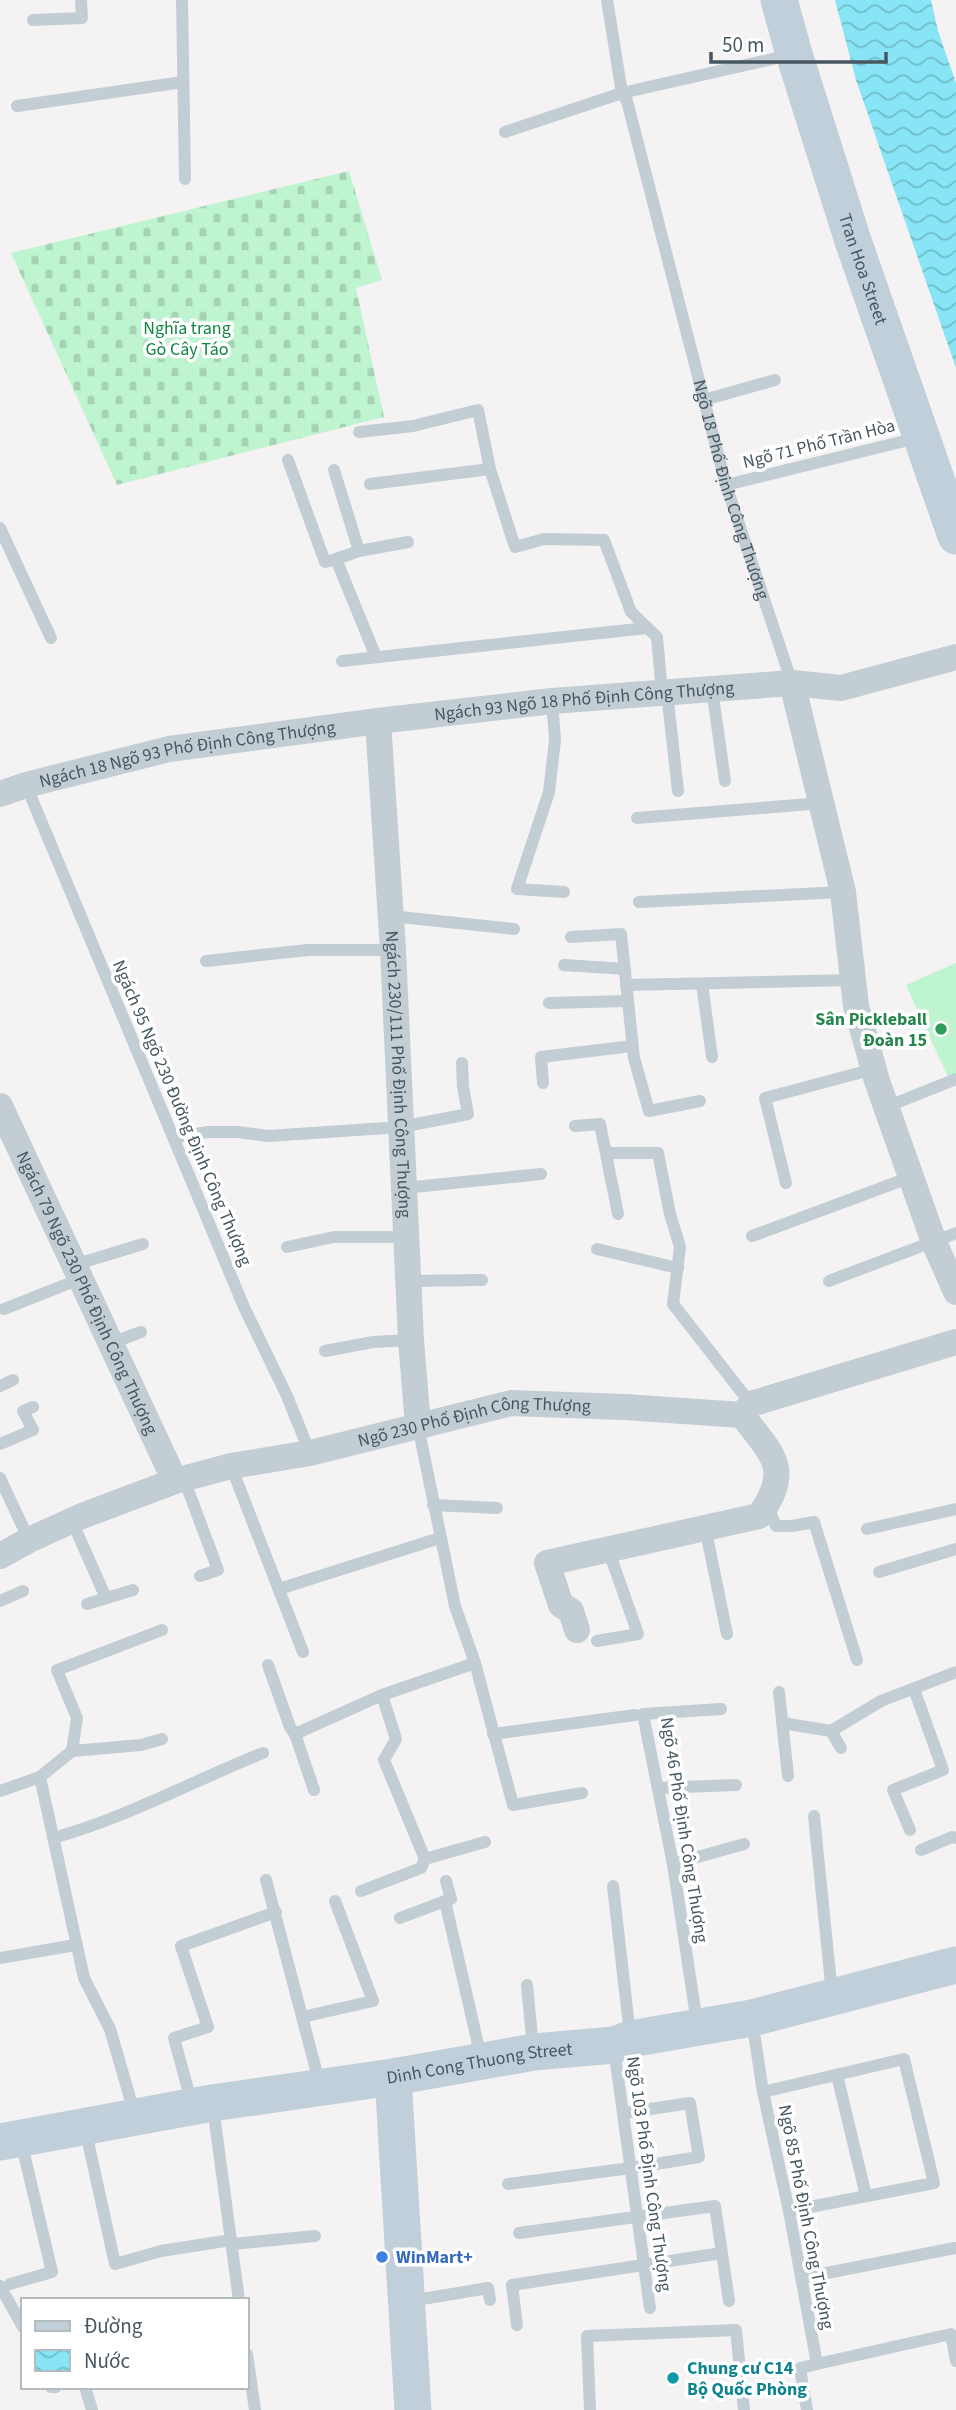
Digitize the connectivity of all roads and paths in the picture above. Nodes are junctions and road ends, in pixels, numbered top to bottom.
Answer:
1 (81, 0) edge
2 (181, 0) edge
3 (607, 0) edge
4 (779, 0) edge
5 (33, 20) dead end
6 (794, 54) junction
7 (183, 82) junction
8 (622, 93) junction
9 (18, 106) dead end
10 (505, 132) dead end
11 (185, 179) dead end
12 (775, 380) dead end
13 (704, 400) junction
14 (359, 432) dead end
15 (921, 438) junction
16 (288, 460) dead end
17 (490, 469) junction
18 (334, 470) dead end
19 (370, 484) dead end
20 (726, 485) junction
21 (0, 528) edge
22 (956, 536) edge
23 (408, 542) dead end
24 (359, 551) junction
25 (335, 559) junction
26 (647, 628) junction
27 (51, 638) dead end
28 (376, 657) junction
29 (956, 657) edge
30 (342, 661) dead end
31 (792, 683) junction
32 (712, 690) junction
33 (664, 693) junction
34 (552, 701) junction
35 (378, 721) junction
36 (725, 781) dead end
37 (26, 785) junction
38 (678, 791) dead end
39 (0, 794) edge
40 (822, 803) junction
41 (637, 818) dead end
42 (564, 892) dead end
43 (843, 892) junction
44 (639, 902) dead end
45 (390, 916) junction
46 (514, 929) dead end
47 (571, 937) dead end
48 (393, 950) junction
49 (206, 961) dead end
50 (564, 965) dead end
51 (625, 969) junction
52 (851, 980) junction
53 (702, 984) junction
54 (626, 985) junction
55 (627, 1001) junction
56 (549, 1003) dead end
57 (632, 1046) junction
58 (712, 1056) dead end
59 (462, 1063) dead end
60 (874, 1069) junction
61 (956, 1079) edge
62 (543, 1083) dead end
63 (700, 1101) dead end
64 (0, 1106) edge
65 (886, 1107) junction
66 (575, 1126) dead end
67 (401, 1128) junction
68 (174, 1137) junction
69 (606, 1153) junction
70 (541, 1174) dead end
71 (911, 1177) junction
72 (786, 1183) dead end
73 (404, 1188) junction
74 (618, 1214) dead end
75 (752, 1236) dead end
76 (406, 1237) junction
77 (945, 1238) edge
78 (143, 1244) dead end
79 (287, 1247) dead end
80 (597, 1249) dead end
81 (678, 1268) junction
82 (77, 1272) junction
83 (482, 1280) dead end
84 (408, 1281) junction
85 (829, 1282) dead end
86 (956, 1292) edge
87 (2, 1314) edge
88 (141, 1332) dead end
89 (411, 1340) junction
90 (956, 1342) edge
91 (111, 1343) junction
92 (325, 1350) dead end
93 (13, 1380) dead end
94 (0, 1386) edge
95 (33, 1407) dead end
96 (747, 1409) junction
97 (418, 1426) junction
98 (0, 1444) edge
99 (310, 1453) junction
100 (231, 1466) junction
101 (0, 1478) edge
102 (179, 1480) junction
103 (767, 1504) junction
104 (433, 1505) junction
105 (497, 1508) dead end
106 (956, 1509) edge
107 (72, 1521) junction
108 (705, 1527) junction
109 (867, 1529) dead end
110 (440, 1538) junction
111 (29, 1540) junction
112 (608, 1549) junction
113 (956, 1549) edge
114 (0, 1556) edge
115 (879, 1572) dead end
116 (201, 1576) dead end
117 (279, 1589) junction
118 (133, 1590) dead end
119 (23, 1591) dead end
120 (106, 1598) junction
121 (0, 1601) edge
122 (87, 1604) dead end
123 (162, 1630) dead end
124 (727, 1634) dead end
125 (587, 1635) joint
126 (303, 1651) dead end
127 (858, 1660) dead end
128 (475, 1663) junction
129 (268, 1665) dead end
130 (956, 1672) edge
131 (914, 1689) junction
132 (779, 1692) dead end
133 (382, 1695) junction
134 (721, 1709) dead end
135 (635, 1715) dead end
136 (782, 1723) junction
137 (831, 1731) junction
138 (295, 1734) junction
139 (493, 1734) junction
140 (162, 1739) dead end
141 (841, 1748) dead end
142 (72, 1751) junction
143 (263, 1753) dead end
144 (788, 1776) dead end
145 (40, 1777) junction
146 (736, 1785) dead end
147 (658, 1788) junction
148 (314, 1790) dead end
149 (0, 1791) edge
150 (582, 1793) dead end
151 (814, 1816) dead end
152 (910, 1830) dead end
153 (53, 1838) junction
154 (956, 1838) edge
155 (485, 1842) dead end
156 (744, 1844) dead end
157 (921, 1850) dead end
158 (425, 1859) junction
159 (673, 1864) junction
160 (266, 1880) dead end
161 (446, 1881) dead end
162 (613, 1886) dead end
163 (361, 1891) dead end
164 (335, 1901) dead end
165 (445, 1901) junction
166 (275, 1912) junction
167 (400, 1918) dead end
168 (75, 1945) junction
169 (0, 1958) edge
170 (956, 1965) edge
171 (527, 1984) dead end
172 (833, 1998) junction
173 (302, 2017) junction
174 (751, 2018) junction
175 (697, 2027) junction
176 (622, 2042) junction
177 (534, 2052) junction
178 (482, 2061) junction
179 (837, 2075) junction
180 (393, 2077) junction
181 (320, 2088) junction
182 (763, 2092) junction
183 (202, 2105) junction
184 (624, 2113) junction
185 (135, 2116) junction
186 (85, 2125) junction
187 (10, 2139) edge
188 (631, 2168) junction
189 (509, 2184) dead end
190 (866, 2196) junction
191 (789, 2211) junction
192 (637, 2218) junction
193 (519, 2233) dead end
194 (315, 2236) dead end
195 (231, 2242) junction
196 (955, 2249) edge
197 (722, 2253) junction
198 (643, 2264) junction
199 (801, 2278) junction
200 (5, 2285) edge
201 (239, 2298) edge
202 (490, 2300) dead end
203 (729, 2301) dead end
204 (407, 2302) junction
205 (650, 2308) dead end
206 (21, 2322) edge
207 (517, 2325) dead end
208 (956, 2361) edge
209 (248, 2362) edge
210 (817, 2364) junction
211 (86, 2389) edge
212 (92, 2410) edge
213 (254, 2410) edge
214 (413, 2410) edge
215 (590, 2410) edge
216 (744, 2410) edge
217 (807, 2410) edge

1 - 5 lane
2 - 7 lane
3 - 8 lane, Ngõ 18 Phố Định Công Thượng
4 - 6 street, Tran Hoa Street
6 - 8 lane
6 - 15 street, Tran Hoa Street
7 - 9 lane
7 - 11 lane
8 - 10 lane
8 - 13 lane, Ngõ 18 Phố Định Công Thượng
12 - 13 lane
13 - 20 lane, Ngõ 18 Phố Định Công Thượng
14 - 17 lane
15 - 20 lane, Ngõ 71 Phố Trần Hòa
15 - 22 street, Tran Hoa Street
16 - 25 lane
17 - 19 lane
17 - 26 lane
18 - 24 lane
20 - 31 lane, Ngõ 18 Phố Định Công Thượng
21 - 27 lane
23 - 24 lane
24 - 25 lane
25 - 28 lane
26 - 28 lane
26 - 33 lane
28 - 30 lane
29 - 31 street, Ngách 93 Ngõ 18 Phố Định Công Thượng
31 - 32 street, Ngách 93 Ngõ 18 Phố Định Công Thượng
31 - 40 street, Ngõ 18 Phố Định Công Thượng
32 - 33 street, Ngách 93 Ngõ 18 Phố Định Công Thượng
32 - 36 lane
33 - 34 street, Ngách 93 Ngõ 18 Phố Định Công Thượng
33 - 38 lane
34 - 35 street, Ngách 93 Ngõ 18 Phố Định Công Thượng
34 - 42 lane
35 - 37 street, Ngách 18 Ngõ 93 Phố Định Công Thượng
35 - 45 street, Ngách 230/111 Phố Định Công Thượng
37 - 39 street, Ngách 18 Ngõ 93 Phố Định Công Thượng
37 - 68 lane, Ngách 95 Ngõ 230 Đường Định Công Thượng
40 - 41 lane
40 - 43 street, Ngõ 18 Phố Định Công Thượng
43 - 44 lane
43 - 52 street, Ngõ 18 Phố Định Công Thượng
45 - 46 lane
45 - 48 street, Ngách 230/111 Phố Định Công Thượng
47 - 51 lane
48 - 49 lane
48 - 67 street, Ngách 230/111 Phố Định Công Thượng
50 - 51 lane
51 - 54 lane
52 - 53 lane
52 - 60 street, Ngõ 18 Phố Định Công Thượng
53 - 54 lane
53 - 58 lane
54 - 55 lane
55 - 56 lane
55 - 57 lane
57 - 62 lane
57 - 63 lane
59 - 67 lane
60 - 65 street, Ngõ 18 Phố Định Công Thượng
60 - 72 lane
61 - 65 lane
64 - 82 street, Ngách 79 Ngõ 230 Phố Định Công Thượng
65 - 71 street, Ngõ 18 Phố Định Công Thượng
66 - 69 lane
67 - 68 lane
67 - 73 street, Ngách 230/111 Phố Định Công Thượng
68 - 99 lane, Ngách 95 Ngõ 230 Đường Định Công Thượng
69 - 74 lane
69 - 81 lane
70 - 73 lane
71 - 75 lane
71 - 77 street, Ngõ 18 Phố Định Công Thượng
73 - 76 street, Ngách 230/111 Phố Định Công Thượng
76 - 79 lane
76 - 84 street, Ngách 230/111 Phố Định Công Thượng
77 - 85 lane
77 - 86 street, Ngõ 18 Phố Định Công Thượng
78 - 82 lane
80 - 81 lane
81 - 96 lane
82 - 87 lane
82 - 91 street, Ngách 79 Ngõ 230 Phố Định Công Thượng
83 - 84 lane
84 - 89 street, Ngách 230/111 Phố Định Công Thượng
88 - 91 lane
89 - 92 lane
89 - 97 street, Ngách 230/111 Phố Định Công Thượng
90 - 96 street, Ngõ 230 Phố Định Công Thượng
91 - 102 street, Ngách 79 Ngõ 230 Phố Định Công Thượng
93 - 94 lane
95 - 98 lane
96 - 97 street, Ngõ 230 Phố Định Công Thượng
96 - 103 street
97 - 99 street, Ngõ 230 Phố Định Công Thượng
97 - 104 lane
99 - 100 street, Ngõ 230 Phố Định Công Thượng
100 - 102 street, Ngõ 230 Phố Định Công Thượng
100 - 117 lane
101 - 111 lane
102 - 107 street, Ngõ 230 Phố Định Công Thượng
102 - 116 lane
103 - 108 street
103 - 127 lane
104 - 105 lane
104 - 110 lane
106 - 109 lane
107 - 111 street, Ngõ 230 Phố Định Công Thượng
107 - 120 lane
108 - 112 street
108 - 124 lane
110 - 117 lane
110 - 128 lane
111 - 114 street, Ngõ 230 Phố Định Công Thượng
112 - 125 lane
112 - 125 street
113 - 115 lane
117 - 126 lane
118 - 120 lane
119 - 121 lane
120 - 122 lane
123 - 142 lane
128 - 133 lane
128 - 139 lane
129 - 138 lane
130 - 131 lane
131 - 137 lane
131 - 152 lane
132 - 136 lane
133 - 138 lane
133 - 158 lane
134 - 147 lane, Ngõ 46 Phố Định Công Thượng
135 - 139 lane
136 - 137 lane
136 - 144 lane
137 - 141 lane
138 - 148 lane
139 - 150 lane
140 - 142 lane
142 - 145 lane
143 - 153 lane
145 - 149 lane
145 - 153 lane
146 - 147 lane
147 - 159 lane, Ngõ 46 Phố Định Công Thượng
151 - 172 lane
153 - 168 lane
154 - 157 lane
155 - 158 lane
156 - 159 lane
158 - 163 lane
159 - 175 lane, Ngõ 46 Phố Định Công Thượng
160 - 166 lane
161 - 165 lane
162 - 176 lane, Ngõ 103 Phố Định Công Thượng
164 - 173 lane
165 - 167 lane
165 - 178 lane
166 - 173 lane
166 - 183 lane
168 - 169 lane
168 - 185 lane
170 - 172 street, Dinh Cong Thuong Street
171 - 177 lane
172 - 174 street, Dinh Cong Thuong Street
173 - 181 lane
174 - 175 street, Dinh Cong Thuong Street
174 - 182 lane, Ngõ 85 Phố Định Công Thượng
175 - 176 street, Dinh Cong Thuong Street
176 - 177 street, Dinh Cong Thuong Street
176 - 184 lane, Ngõ 103 Phố Định Công Thượng
177 - 178 street, Dinh Cong Thuong Street
178 - 180 street, Dinh Cong Thuong Street
179 - 182 lane
179 - 190 lane
179 - 190 lane
180 - 181 street, Dinh Cong Thuong Street
180 - 204 street
181 - 183 street, Dinh Cong Thuong Street
182 - 191 lane, Ngõ 85 Phố Định Công Thượng
183 - 185 street, Dinh Cong Thuong Street
183 - 195 lane
184 - 188 lane, Ngõ 103 Phố Định Công Thượng
184 - 188 lane
185 - 186 street, Dinh Cong Thuong Street
186 - 187 street, Dinh Cong Thuong Street
186 - 195 lane
187 - 200 lane
188 - 189 lane
188 - 192 lane, Ngõ 103 Phố Định Công Thượng
190 - 191 lane
191 - 199 lane, Ngõ 85 Phố Định Công Thượng
192 - 193 lane
192 - 197 lane
192 - 198 lane, Ngõ 103 Phố Định Công Thượng
194 - 195 lane
195 - 201 lane
196 - 199 lane
197 - 198 lane
197 - 203 lane
198 - 205 lane, Ngõ 103 Phố Định Công Thượng
198 - 207 lane
199 - 210 lane, Ngõ 85 Phố Định Công Thượng
200 - 206 lane
202 - 204 lane
204 - 214 street
208 - 210 lane
209 - 213 lane
210 - 217 lane
211 - 212 lane
215 - 216 lane

